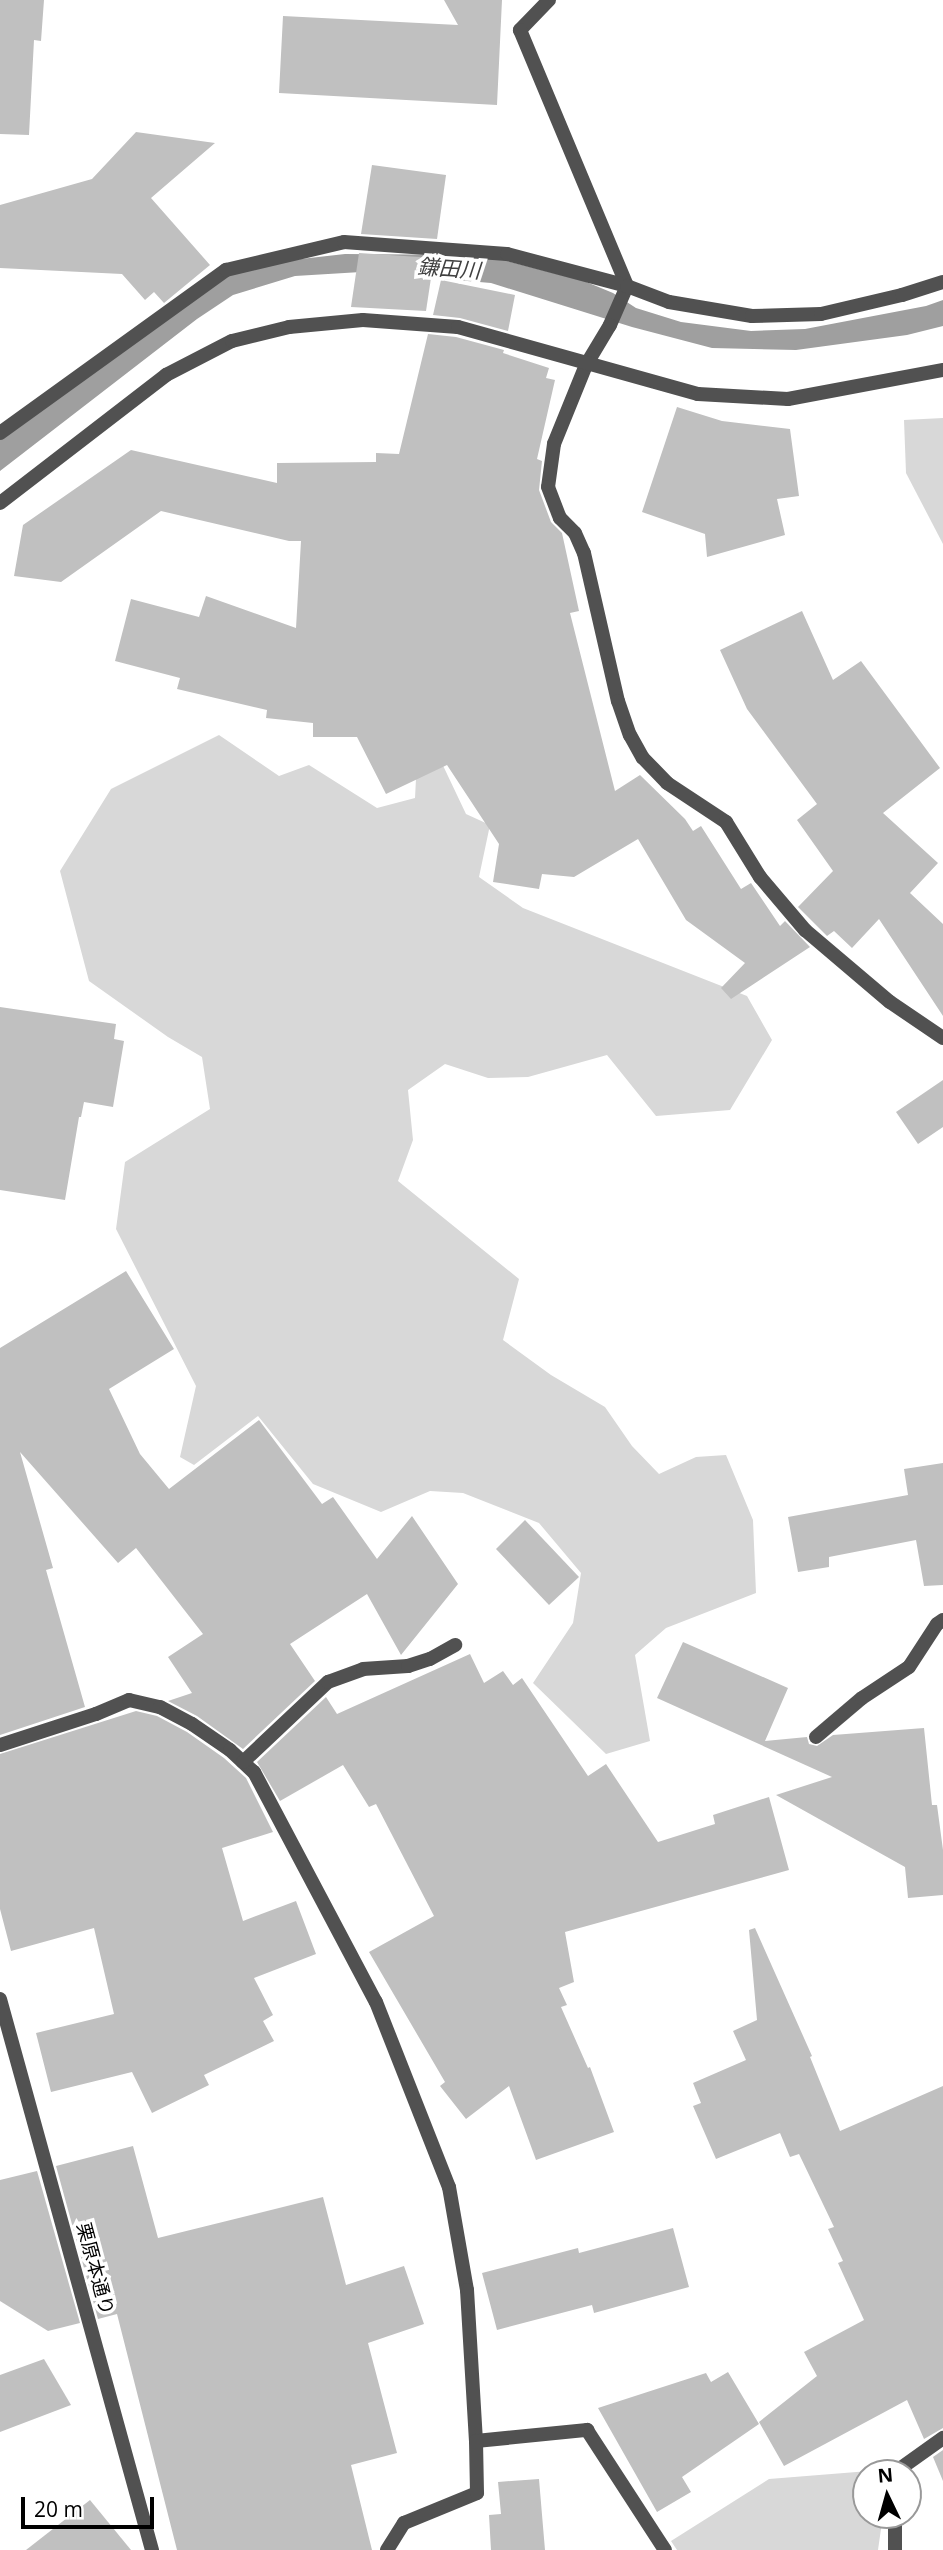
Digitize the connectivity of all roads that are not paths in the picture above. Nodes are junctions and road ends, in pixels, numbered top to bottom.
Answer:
1 (549, 0) edge
2 (943, 282) edge
3 (626, 290) junction
4 (586, 365) junction
5 (943, 370) edge
6 (0, 433) edge
7 (0, 503) edge
8 (943, 1038) edge
9 (943, 1620) edge
10 (455, 1645) dead end
11 (816, 1737) dead end
12 (0, 1745) edge
13 (243, 1762) junction
14 (0, 1999) edge
15 (943, 2438) edge
16 (476, 2441) junction
17 (914, 2459) edge
18 (895, 2529) edge
19 (152, 2550) edge
20 (387, 2550) edge
21 (665, 2550) edge
22 (895, 2550) edge

1 - 3 street
2 - 3 street
3 - 4 street
3 - 6 street
4 - 5 street
4 - 7 street
4 - 8 street
9 - 11 street
10 - 13 street
12 - 13 street
13 - 16 street
14 - 19 street, 栗原本通り
15 - 17 street
16 - 20 street
16 - 21 street
18 - 22 street

